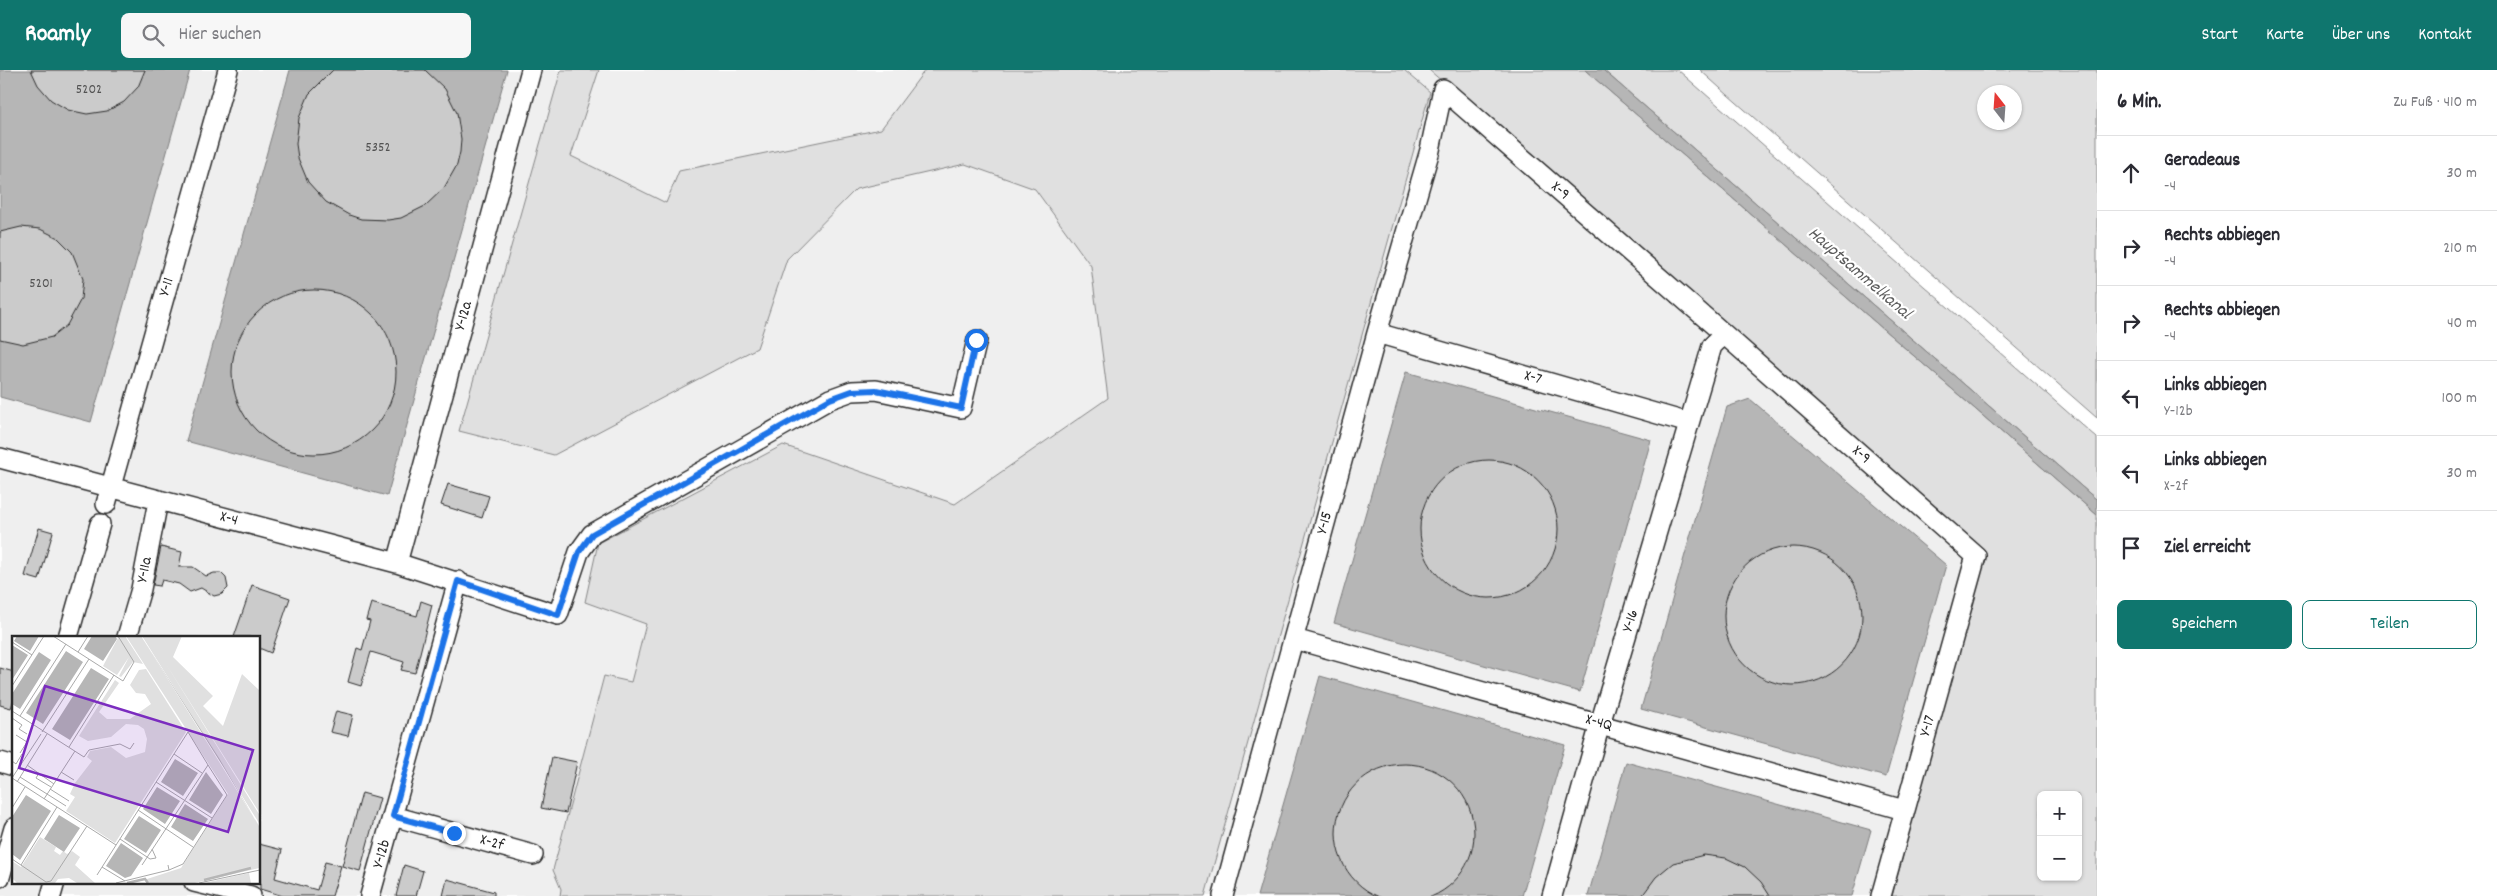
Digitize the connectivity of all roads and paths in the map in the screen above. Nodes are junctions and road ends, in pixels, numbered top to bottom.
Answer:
1 (228, 70) edge
2 (531, 70) edge
3 (1430, 150) joint
4 (1377, 333) junction
5 (976, 340) dead end
6 (1718, 340) junction
7 (1689, 423) junction
8 (0, 458) edge
9 (108, 496) junction
10 (158, 501) junction
11 (100, 524) dead end
12 (1976, 556) joint
13 (397, 563) junction
14 (458, 581) junction
15 (68, 636) edge
16 (127, 636) edge
17 (1294, 639) junction
18 (1600, 724) junction
19 (1904, 810) junction
20 (393, 816) junction
21 (12, 835) edge
22 (533, 855) dead end
23 (0, 876) edge
24 (203, 884) edge
25 (251, 896) edge
26 (370, 896) edge
27 (1223, 896) edge
28 (1552, 896) edge
29 (1881, 896) edge

1 - 9 street, Y-11
2 - 13 street, Y-12a
3 - 4 street, Y-15
3 - 6 street, X-9
4 - 7 street, X-7
4 - 17 street, Y-15
5 - 14 street, X-4
6 - 7 street, Y-16
6 - 12 street, X-9
7 - 18 street, Y-16
8 - 9 street, X-4
9 - 10 street, X-4
10 - 13 street, X-4
10 - 16 street, Y-11a
11 - 15 street
12 - 19 street, Y-17
13 - 14 street, X-4
14 - 20 street, Y-12b
17 - 18 street, X-4Q
17 - 27 street, Y-15
18 - 19 street, X-4Q
18 - 28 street, Y-16
19 - 29 street, Y-17
20 - 22 street, X-2f
20 - 26 street, Y-12b
21 - 23 street
24 - 25 street

